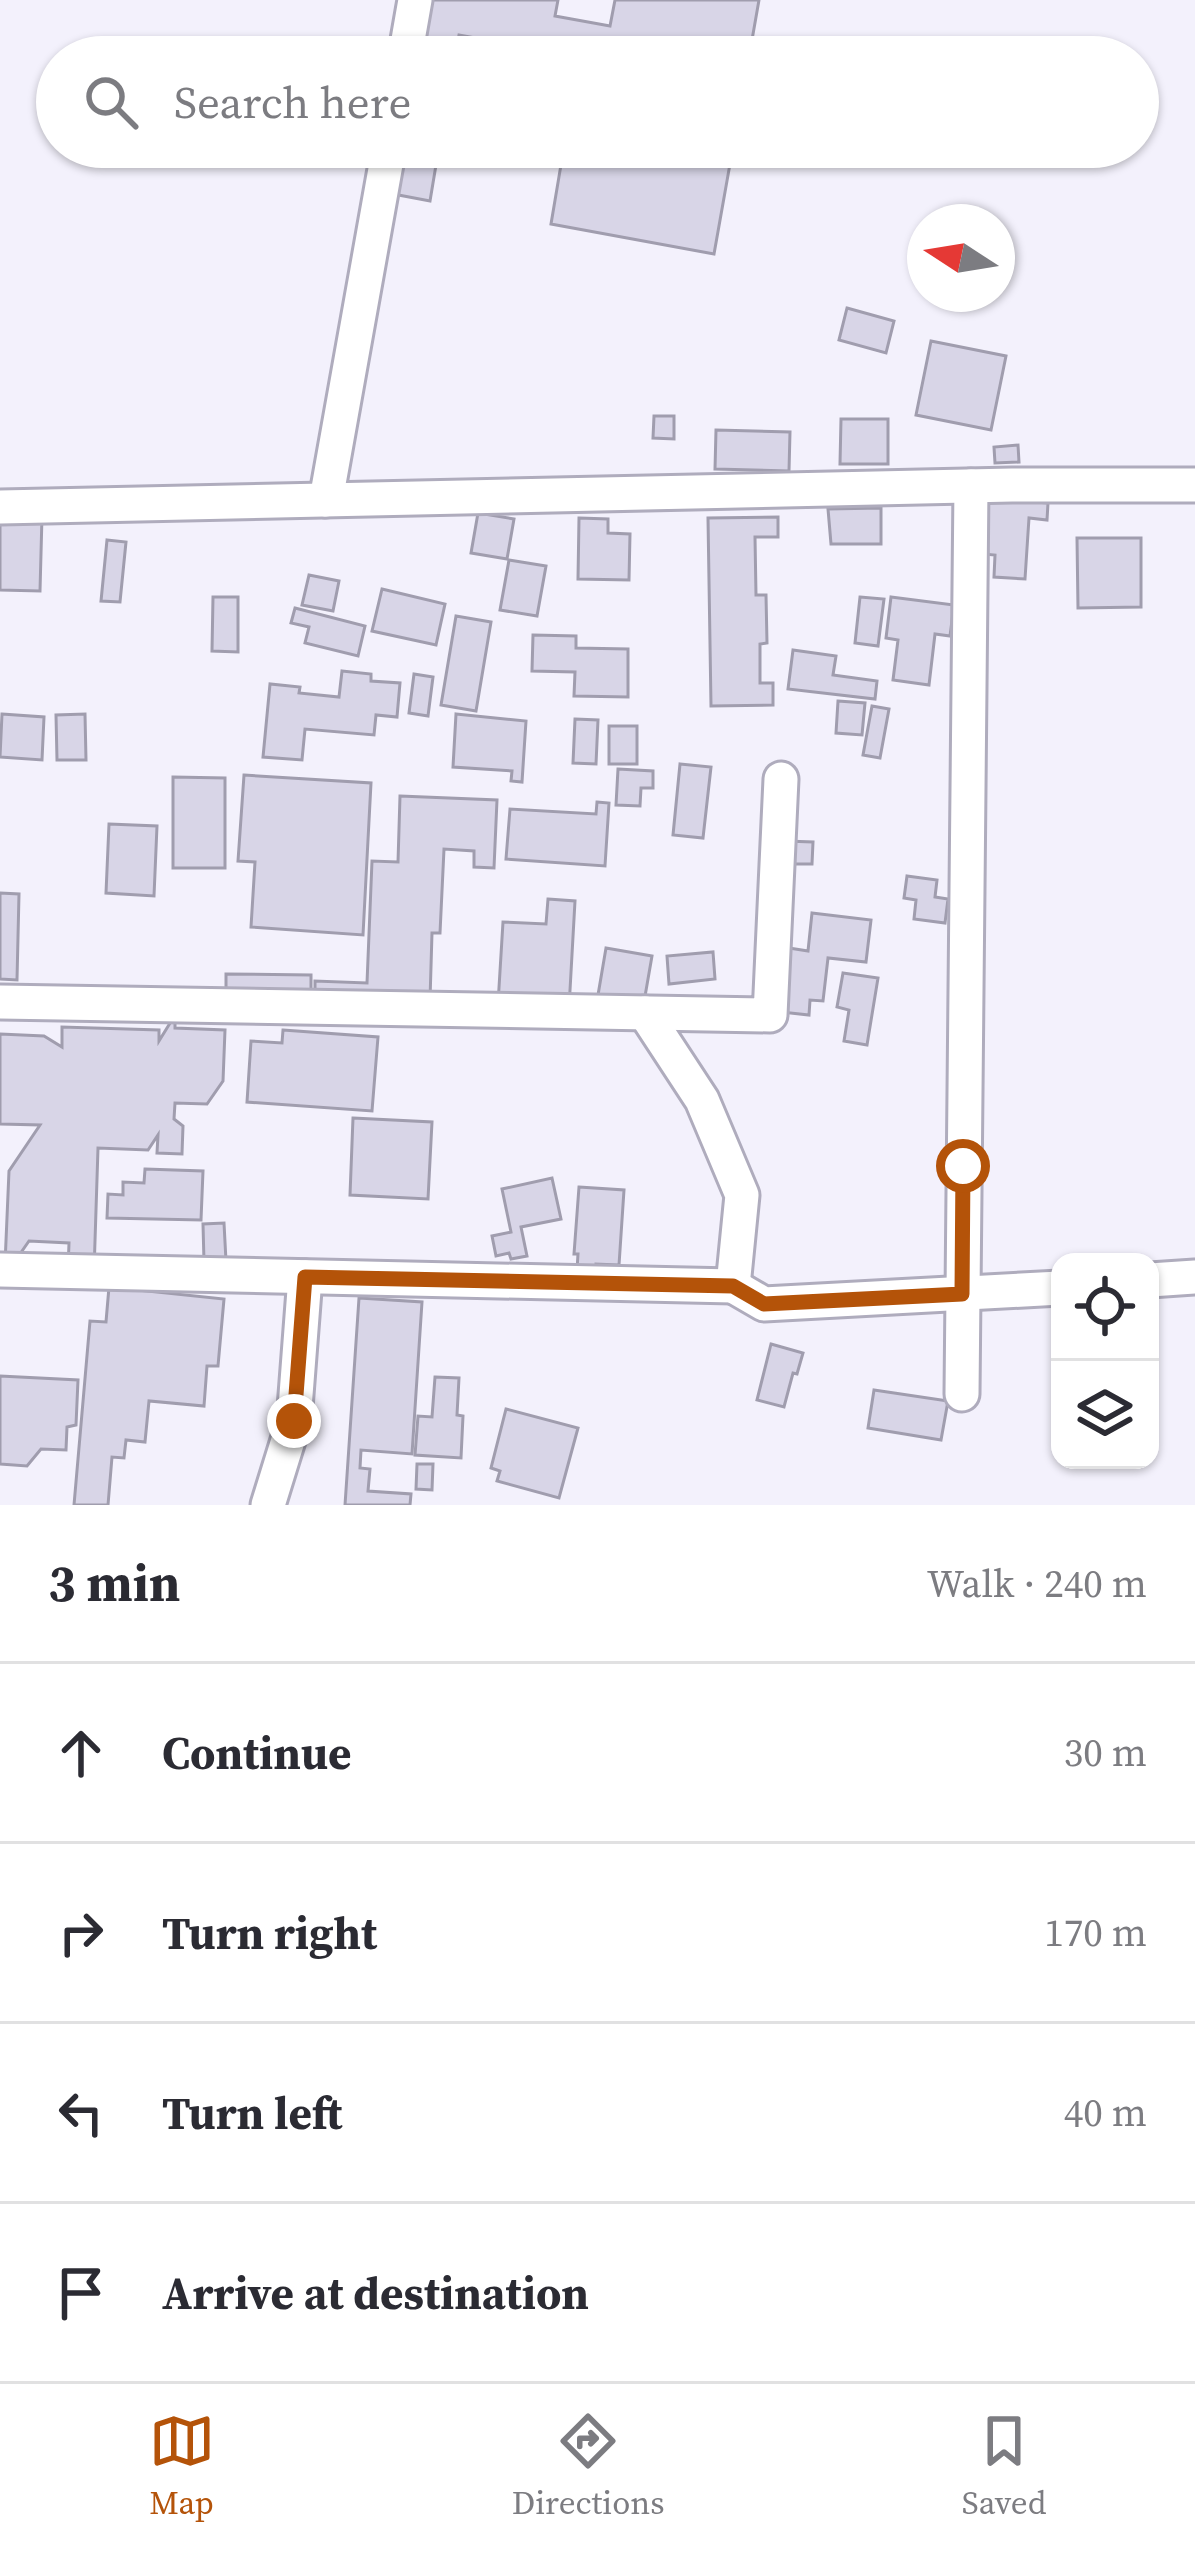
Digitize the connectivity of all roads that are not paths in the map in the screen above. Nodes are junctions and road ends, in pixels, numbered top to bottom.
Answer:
1 (415, 0) edge
2 (409, 36) edge
3 (384, 168) edge
4 (1195, 485) edge
5 (970, 486) junction
6 (326, 500) junction
7 (0, 507) edge
8 (781, 779) dead end
9 (0, 1001) edge
10 (645, 1013) junction
11 (0, 1270) edge
12 (305, 1277) junction
13 (1195, 1277) edge
14 (1159, 1279) edge
15 (733, 1286) junction
16 (1051, 1289) edge
17 (962, 1294) junction
18 (962, 1394) dead end
19 (268, 1505) edge

1 - 2 street
3 - 6 street
4 - 5 street
5 - 6 street
5 - 17 street
6 - 7 street
8 - 10 street
9 - 10 street
10 - 15 street
11 - 12 street
12 - 15 street
12 - 19 street
13 - 14 street
15 - 17 street
16 - 17 street
17 - 18 street

